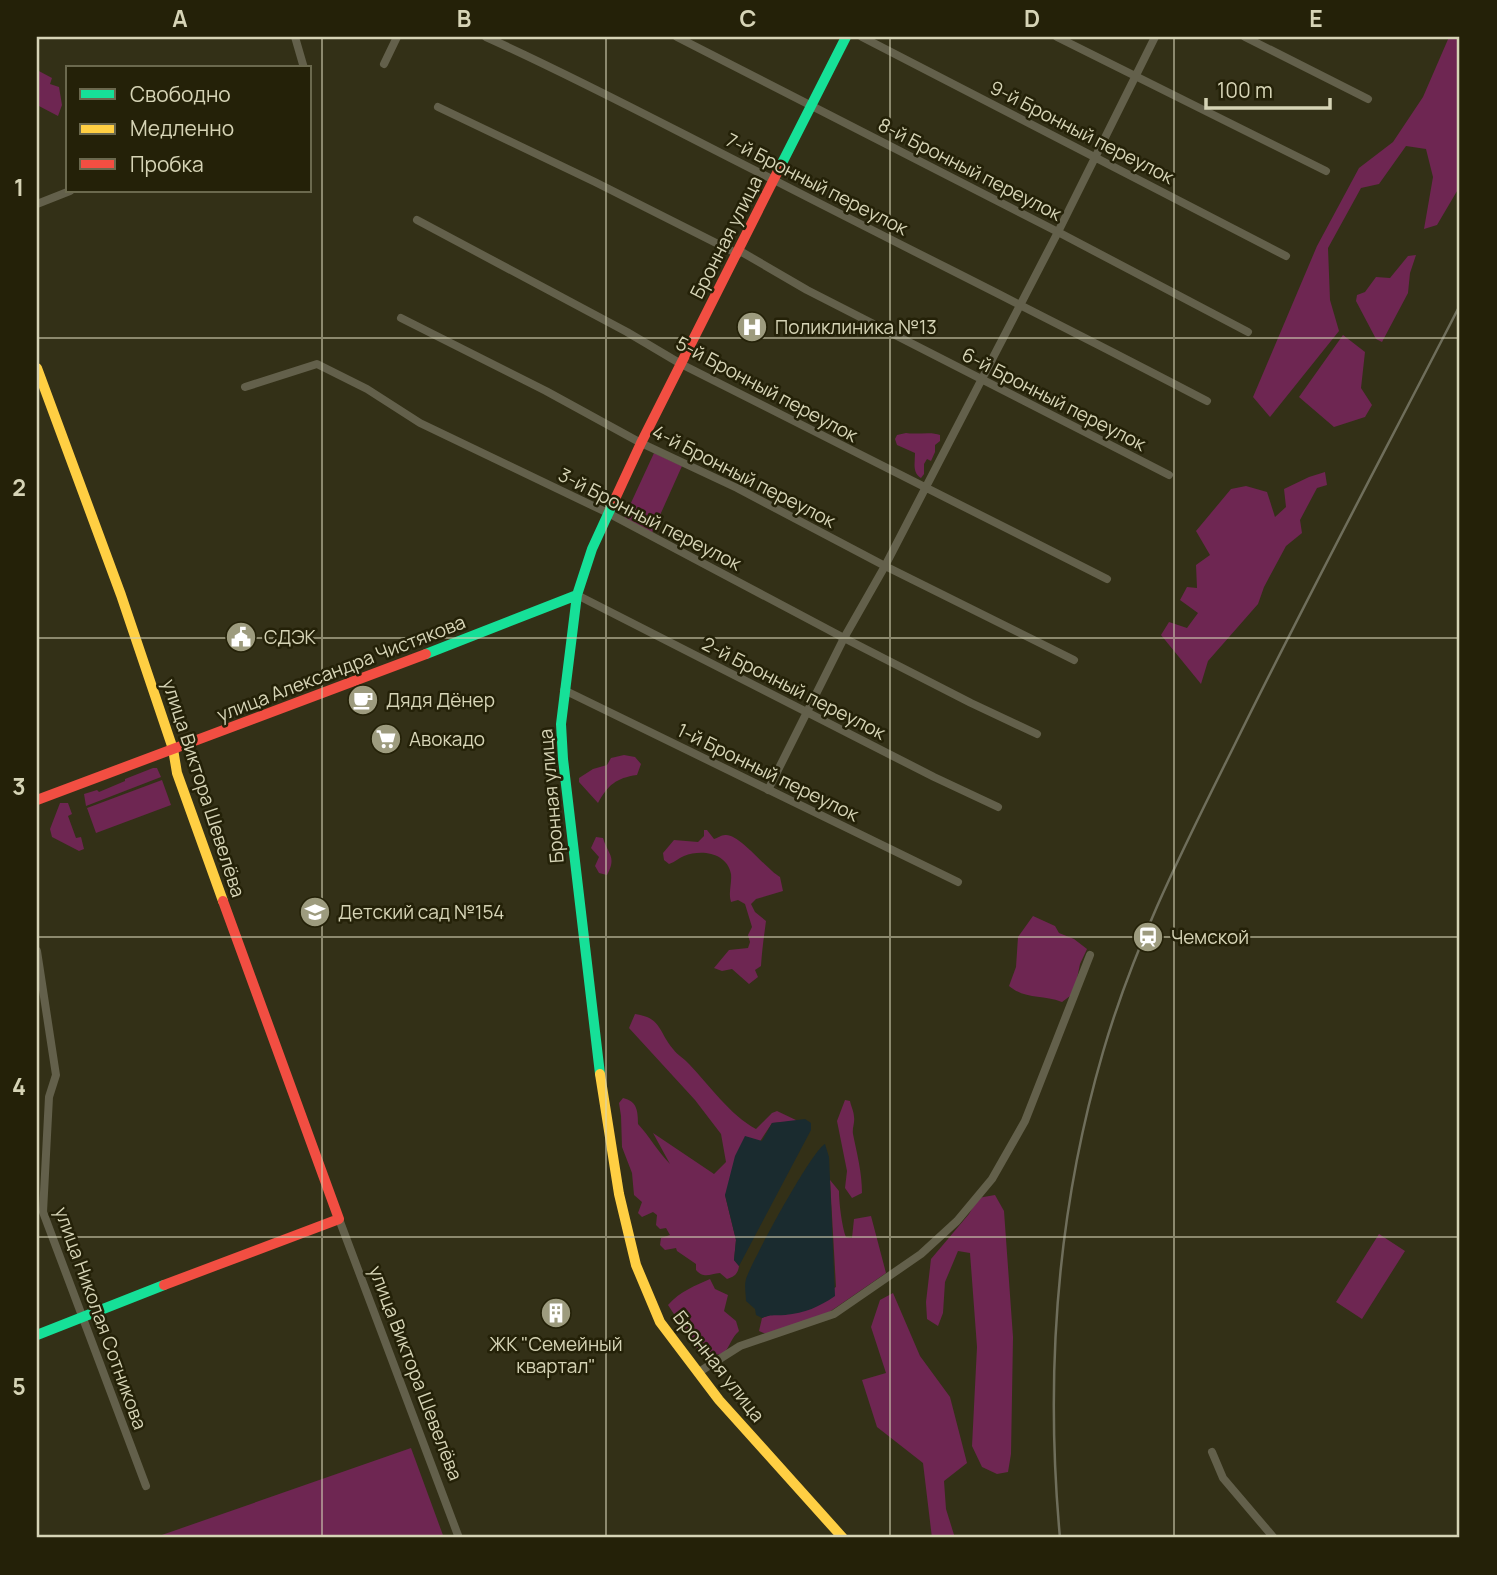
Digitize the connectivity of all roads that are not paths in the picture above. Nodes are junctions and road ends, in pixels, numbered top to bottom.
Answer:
1 (295, 37) edge
2 (397, 37) edge
3 (486, 37) edge
4 (677, 37) edge
5 (846, 37) edge
6 (862, 37) edge
7 (1057, 37) edge
8 (1155, 37) edge
9 (1245, 37) edge
10 (384, 64) dead end
11 (303, 66) edge
12 (1136, 76) junction
13 (1368, 99) dead end
14 (811, 106) junction
15 (438, 107) dead end
16 (1095, 157) junction
17 (1326, 171) dead end
18 (774, 180) junction
19 (67, 192) edge
20 (37, 204) edge
21 (417, 220) dead end
22 (1058, 232) junction
23 (739, 253) junction
24 (1286, 257) dead end
25 (1021, 304) junction
26 (401, 318) dead end
27 (1248, 332) dead end
28 (681, 364) junction
29 (37, 368) edge
30 (980, 380) junction
31 (245, 387) dead end
32 (1207, 401) dead end
33 (641, 443) junction
34 (1169, 475) dead end
35 (925, 488) junction
36 (608, 513) junction
37 (885, 566) junction
38 (1107, 579) dead end
39 (577, 594) junction
40 (844, 638) junction
41 (1074, 660) dead end
42 (564, 690) junction
43 (808, 712) junction
44 (1037, 734) dead end
45 (173, 749) junction
46 (768, 790) junction
47 (37, 800) edge
48 (998, 807) dead end
49 (958, 882) dead end
50 (37, 951) edge
51 (1090, 955) dead end
52 (340, 1219) junction
53 (82, 1317) junction
54 (37, 1335) edge
55 (699, 1372) junction
56 (1212, 1452) dead end
57 (146, 1486) dead end
58 (459, 1538) edge
59 (843, 1538) edge
60 (1274, 1538) edge

1 - 11 street
2 - 10 street
3 - 18 street, 7-й Бронный переулок
4 - 14 street, 8-й Бронный переулок
5 - 14 street, Бронная улица
6 - 16 street, 9-й Бронный переулок
7 - 12 street
8 - 12 street
9 - 13 street
12 - 16 street
12 - 17 street
14 - 18 street, Бронная улица
14 - 22 street, 8-й Бронный переулок
15 - 23 street, 6-й Бронный переулок
16 - 22 street
16 - 24 street, 9-й Бронный переулок
18 - 23 street, Бронная улица
18 - 25 street, 7-й Бронный переулок
19 - 20 street
21 - 28 street, 5-й Бронный переулок
22 - 25 street
22 - 27 street, 8-й Бронный переулок
23 - 28 street, Бронная улица
23 - 30 street, 6-й Бронный переулок
25 - 30 street
25 - 32 street, 7-й Бронный переулок
26 - 33 street, 4-й Бронный переулок
28 - 33 street, Бронная улица
28 - 35 street, 5-й Бронный переулок
29 - 45 street, улица Виктора Шевелёва
30 - 34 street, 6-й Бронный переулок
30 - 35 street
31 - 36 street, 3-й Бронный переулок
33 - 36 street, Бронная улица
33 - 37 street, 4-й Бронный переулок
35 - 37 street
35 - 38 street, 5-й Бронный переулок
36 - 39 street, Бронная улица
36 - 40 street, 3-й Бронный переулок
37 - 40 street
37 - 41 street, 4-й Бронный переулок
39 - 42 street, Бронная улица
39 - 43 street, 2-й Бронный переулок
39 - 45 street, улица Александра Чистякова
40 - 43 street
40 - 44 street, 3-й Бронный переулок
42 - 46 street, 1-й Бронный переулок
42 - 55 street, Бронная улица
43 - 46 street
43 - 48 street, 2-й Бронный переулок
45 - 47 street, улица Александра Чистякова
45 - 52 street, улица Виктора Шевелёва
46 - 49 street, 1-й Бронный переулок
50 - 53 street, улица Николая Сотникова
51 - 55 street
52 - 53 street
52 - 58 street, улица Виктора Шевелёва
53 - 54 street
53 - 57 street, улица Николая Сотникова
55 - 59 street, Бронная улица
56 - 60 street

